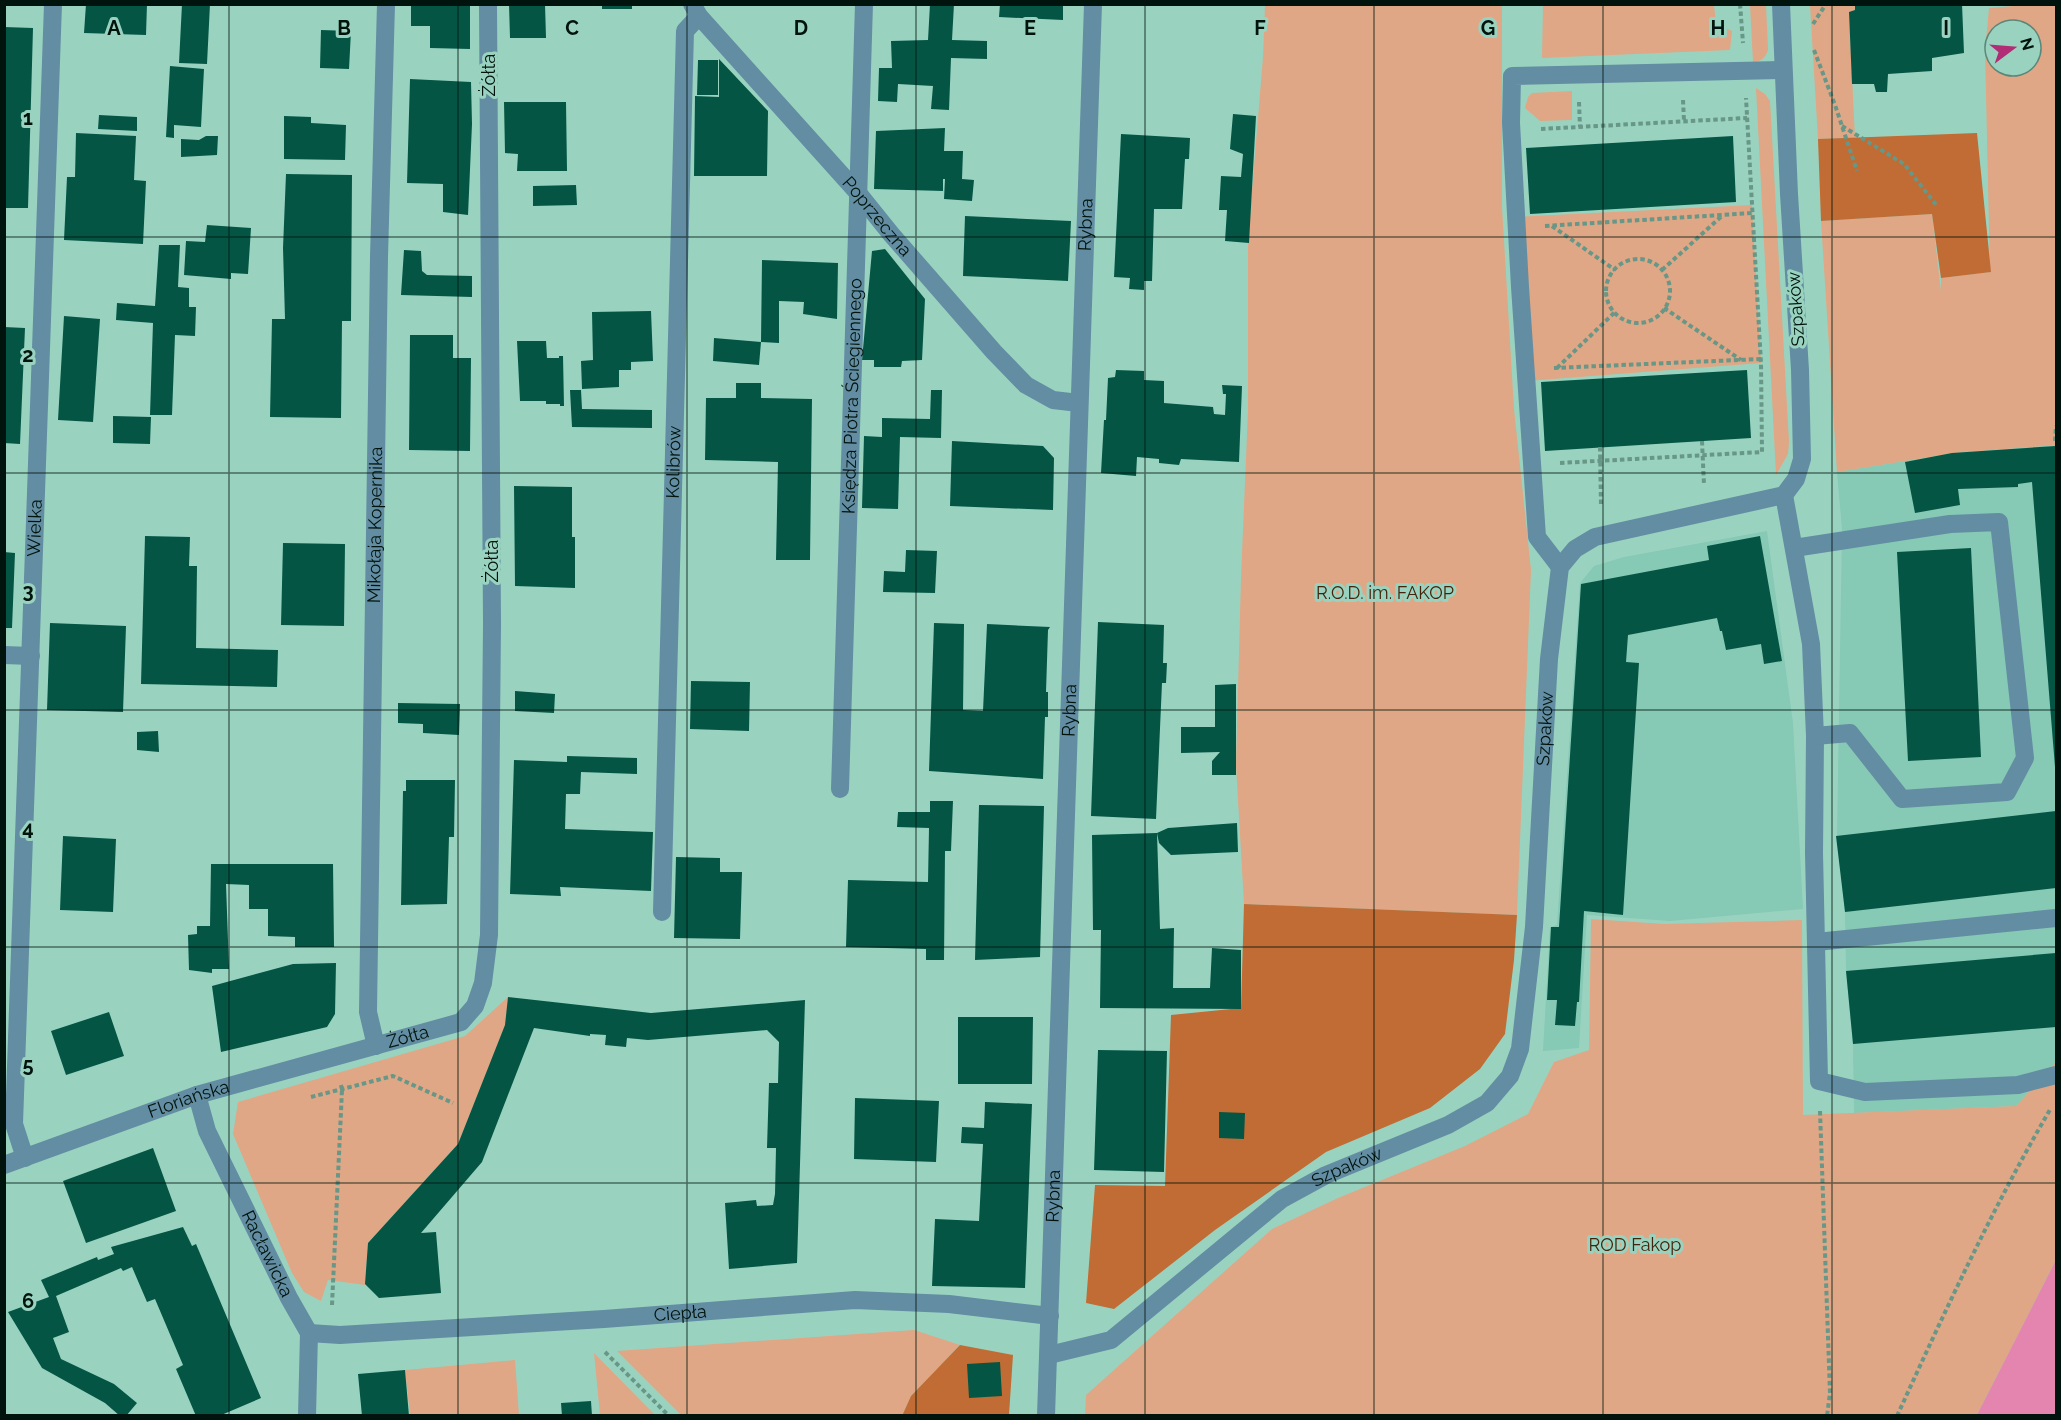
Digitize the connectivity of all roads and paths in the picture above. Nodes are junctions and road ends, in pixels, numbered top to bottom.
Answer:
1 (53, 4) edge
2 (386, 4) edge
3 (488, 4) edge
4 (864, 4) edge
5 (1093, 4) edge
6 (1740, 4) edge
7 (1781, 4) edge
8 (1826, 4) edge
9 (695, 10) edge
10 (1808, 34) dead end
11 (1812, 44) dead end
12 (1784, 70) junction
13 (1744, 71) junction
14 (1747, 118) junction
15 (1842, 126) junction
16 (1512, 131) junction
17 (1857, 171) dead end
18 (858, 193) junction
19 (1937, 206) dead end
20 (1753, 213) junction
21 (1723, 214) junction
22 (1552, 226) junction
23 (1517, 227) junction
24 (1615, 270) junction
25 (1662, 270) junction
26 (1664, 308) junction
27 (1615, 312) junction
28 (1761, 359) junction
29 (1741, 360) junction
30 (1557, 368) junction
31 (1526, 369) junction
32 (1079, 403) junction
33 (2056, 426) edge
34 (1702, 441) dead end
35 (2055, 441) edge
36 (1600, 447) dead end
37 (1702, 456) junction
38 (1600, 461) junction
39 (1532, 465) junction
40 (1784, 495) junction
41 (1601, 536) junction
42 (1794, 548) junction
43 (1560, 567) junction
44 (4, 655) edge
45 (31, 656) junction
46 (1815, 736) junction
47 (840, 789) dead end
48 (662, 912) dead end
49 (2056, 918) edge
50 (1816, 942) junction
51 (376, 1046) junction
52 (333, 1058) junction
53 (2056, 1075) edge
54 (1819, 1081) junction
55 (342, 1090) junction
56 (197, 1095) junction
57 (309, 1098) dead end
58 (2056, 1098) edge
59 (453, 1103) dead end
60 (25, 1158) junction
61 (4, 1164) edge
62 (332, 1306) dead end
63 (1050, 1316) junction
64 (309, 1333) junction
65 (605, 1352) dead end
66 (1049, 1355) junction
67 (307, 1416) edge
68 (669, 1416) edge
69 (1046, 1416) edge
70 (1827, 1416) edge
71 (1898, 1416) edge

1 - 45 street, Wielka
2 - 51 street, Mikołaja Kopernika
3 - 51 street, Żółta
4 - 18 street, Księdza Piotra Ściegiennego
5 - 32 street, Rybna
6 - 13 path
7 - 12 street, Szpaków
8 - 10 path
9 - 18 street, Poprzeczna
9 - 48 street, Kolibrów
11 - 15 path
12 - 13 street
12 - 40 street, Szpaków
13 - 14 path
13 - 16 street
14 - 16 path
14 - 20 path
15 - 17 path
15 - 19 path
16 - 23 street
18 - 32 street, Poprzeczna
18 - 47 street, Księdza Piotra Ściegiennego
20 - 21 path
20 - 28 path
21 - 22 path
21 - 25 path
22 - 23 path
22 - 24 path
23 - 31 street
24 - 25 path
24 - 27 path
25 - 26 path
26 - 27 path
26 - 29 path
27 - 30 path
28 - 29 path
28 - 37 path
29 - 30 path
30 - 31 path
31 - 39 street
32 - 63 street, Rybna
33 - 35 path
34 - 37 path
36 - 38 path
37 - 38 path
38 - 39 path
38 - 41 path
39 - 43 street
40 - 41 street
40 - 42 street
41 - 43 street
42 - 46 street
42 - 46 street
43 - 66 street, Szpaków
44 - 45 street
45 - 60 street, Wielka
46 - 50 street
49 - 50 street
50 - 54 street
51 - 52 street, Floriańska
52 - 55 path
52 - 56 street, Floriańska
53 - 54 street
54 - 70 path
55 - 57 path
55 - 59 path
55 - 62 path
56 - 60 street, Floriańska
56 - 64 street, Racławicka
58 - 71 path
60 - 61 street, Floriańska
63 - 64 street, Ciepła
63 - 66 street, Rybna
64 - 67 street
65 - 68 path
66 - 69 street, Rybna

